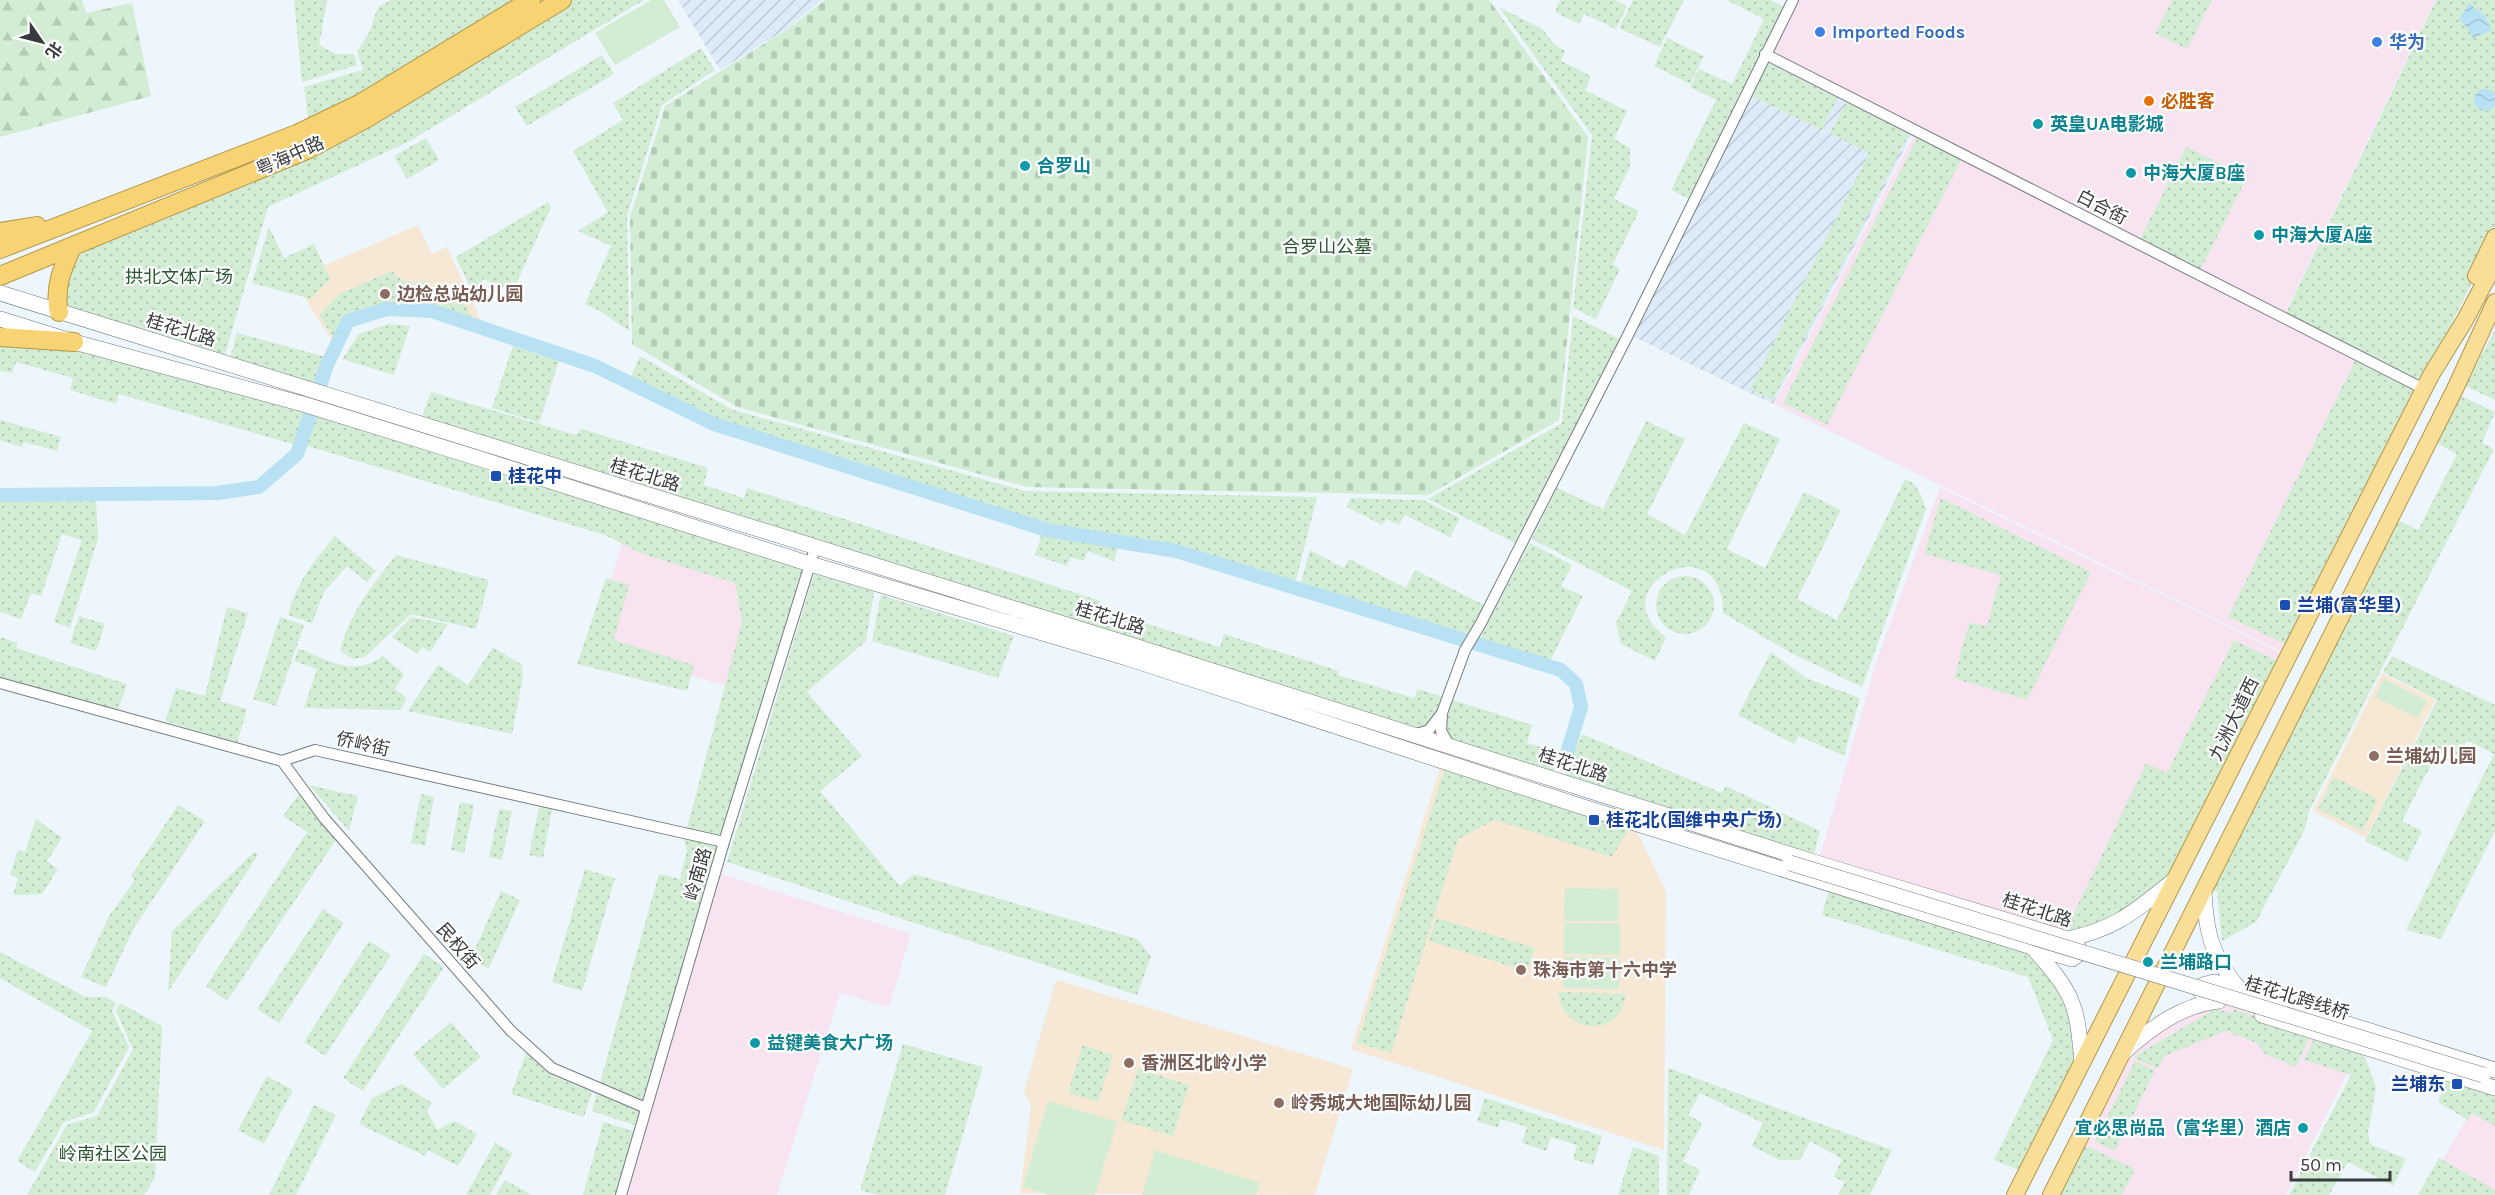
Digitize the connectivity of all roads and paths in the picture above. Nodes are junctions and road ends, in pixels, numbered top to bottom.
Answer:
1 (531, 0) edge
2 (562, 0) edge
3 (1793, 0) edge
4 (1765, 54) junction
5 (83, 218) junction
6 (0, 232) edge
7 (2495, 237) edge
8 (72, 247) junction
9 (0, 249) edge
10 (2495, 263) edge
11 (0, 276) edge
12 (0, 293) edge
13 (2495, 302) edge
14 (59, 312) junction
15 (0, 319) edge
16 (2495, 322) edge
17 (0, 337) edge
18 (74, 342) junction
19 (2427, 382) junction
20 (2455, 389) junction
21 (305, 397) junction
22 (328, 404) junction
23 (815, 548) junction
24 (810, 564) junction
25 (0, 683) edge
26 (1442, 713) junction
27 (1414, 735) junction
28 (1450, 746) junction
29 (282, 761) junction
30 (724, 842) junction
31 (1759, 845) junction
32 (1754, 860) junction
33 (1790, 863) junction
34 (2177, 878) junction
35 (2204, 891) junction
36 (2068, 939) junction
37 (2032, 947) junction
38 (2240, 990) junction
39 (2219, 1001) junction
40 (2123, 1053) junction
41 (2082, 1064) junction
42 (2492, 1076) edge
43 (2495, 1088) edge
44 (646, 1108) junction
45 (621, 1195) edge
46 (2015, 1195) edge
47 (2051, 1195) edge

1 - 5 highway, 粤海中路
2 - 8 highway, 粤海中路
3 - 4 street
4 - 19 street, 白合街
4 - 26 street
5 - 6 highway
5 - 9 highway, 粤海中路
7 - 19 main road
8 - 11 highway, 粤海中路
8 - 14 highway
10 - 19 main road, 九洲大道西
12 - 14 main road, 桂花北路
13 - 20 main road
14 - 21 main road, 桂花北路
15 - 18 main road, 桂花北路
16 - 20 main road
17 - 18 highway
18 - 21 main road, 桂花北路
19 - 34 main road, 九洲大道西
20 - 35 main road
21 - 22 main road, 桂花北路
22 - 23 main road, 桂花北路
22 - 24 main road, 桂花北路
23 - 24 street, 岭南路
23 - 27 main road, 桂花北路
24 - 30 street, 岭南路
24 - 32 main road, 桂花北路
25 - 29 street
26 - 27 street
26 - 28 street
27 - 28 main road, 桂花北路
28 - 31 main road, 桂花北路
29 - 30 street, 侨岭街
29 - 44 street, 民权街
30 - 44 street, 岭南路
31 - 33 main road
31 - 36 main road, 桂花北路
32 - 33 main road
32 - 37 main road, 桂花北路
33 - 42 main road, 桂花北跨线桥, bridge
34 - 36 main road
34 - 41 main road, 九洲大道西
35 - 38 main road
35 - 40 main road
36 - 37 main road, 桂花北路
37 - 41 main road
38 - 39 main road
38 - 42 main road
39 - 40 main road
39 - 43 main road
40 - 47 main road
41 - 46 main road, 九洲大道西
44 - 45 street, 岭南路

